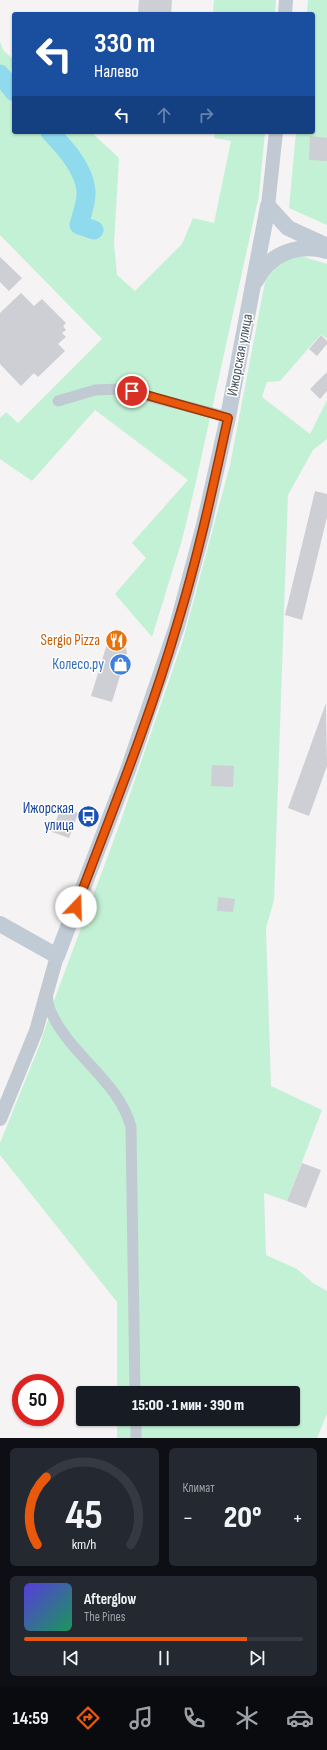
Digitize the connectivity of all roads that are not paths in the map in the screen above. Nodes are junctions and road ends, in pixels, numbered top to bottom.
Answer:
1 (286, 0) edge
2 (285, 12) edge
3 (276, 134) edge
4 (268, 206) junction
5 (327, 246) edge
6 (327, 251) edge
7 (253, 286) junction
8 (58, 401) dead end
9 (228, 418) junction
10 (0, 924) edge
11 (57, 956) junction
12 (47, 993) junction
13 (0, 1119) edge
14 (135, 1386) edge
15 (136, 1426) edge
16 (136, 1438) edge

1 - 2 street
3 - 4 street, Ижорская улица
4 - 5 main road
4 - 7 main road, Ижорская улица
6 - 7 main road
7 - 9 main road, Ижорская улица
8 - 9 street
9 - 11 main road, Ижорская улица
10 - 11 main road
11 - 12 street, Ижорская улица
12 - 13 street, Ижорская улица
12 - 14 street
15 - 16 street

